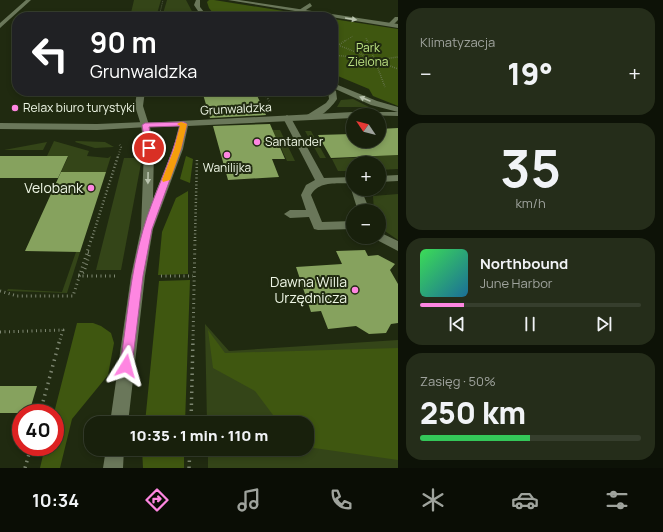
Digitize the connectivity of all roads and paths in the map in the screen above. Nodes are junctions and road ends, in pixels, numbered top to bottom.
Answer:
1 (29, 0) edge
2 (163, 0) edge
3 (198, 0) edge
4 (230, 0) edge
5 (310, 5) dead end
6 (301, 11) junction
7 (16, 12) edge
8 (160, 12) edge
9 (200, 12) edge
10 (307, 12) edge
11 (12, 15) edge
12 (338, 17) edge
13 (397, 18) dead end
14 (390, 25) junction
15 (0, 26) edge
16 (398, 26) edge
17 (366, 35) dead end
18 (338, 45) edge
19 (338, 56) edge
20 (398, 57) edge
21 (374, 60) junction
22 (398, 69) edge
23 (338, 86) edge
24 (387, 92) dead end
25 (140, 96) edge
26 (266, 96) edge
27 (333, 96) edge
28 (272, 107) dead end
29 (398, 110) edge
30 (386, 114) edge
31 (398, 114) edge
32 (346, 115) edge
33 (310, 117) junction
34 (287, 118) junction
35 (184, 124) junction
36 (145, 125) junction
37 (0, 126) edge
38 (121, 148) dead end
39 (197, 154) dead end
40 (398, 178) edge
41 (386, 179) edge
42 (321, 181) junction
43 (346, 183) edge
44 (313, 212) junction
45 (290, 214) dead end
46 (346, 225) edge
47 (147, 229) junction
48 (386, 240) edge
49 (398, 247) edge
50 (78, 276) junction
51 (119, 276) dead end
52 (161, 276) dead end
53 (193, 276) junction
54 (0, 291) edge
55 (0, 332) edge
56 (42, 404) edge
57 (120, 416) edge
58 (190, 416) edge
59 (28, 456) edge
60 (114, 456) edge
61 (190, 456) edge
62 (25, 468) edge
63 (112, 468) edge
64 (189, 468) edge

1 - 7 street
2 - 8 path
3 - 9 street
4 - 6 street
5 - 6 street
6 -> 10 street
11 - 15 street
12 -> 14 street
13 - 14 street
14 - 16 street
17 - 21 path
18 - 21 path
19 - 21 path
20 - 21 path
21 - 22 path
21 - 24 path
29 -> 23 street
25 - 36 street
26 - 28 path
27 - 33 street
30 - 31 street
32 - 33 street, Grunwaldzka
33 - 34 street, Grunwaldzka
34 - 35 street, Grunwaldzka
34 - 42 street
35 - 36 street, Grunwaldzka
35 - 47 street
36 - 37 street, Grunwaldzka
36 -> 47 street
38 - 50 path
39 - 53 path
40 - 41 street
42 - 43 street
42 - 44 street
44 - 45 street
44 - 46 street
47 - 57 street
48 - 49 street
50 - 51 path
50 - 54 path
52 - 53 path
53 - 58 path
55 - 56 path
59 - 62 path
60 - 63 street
61 - 64 path

